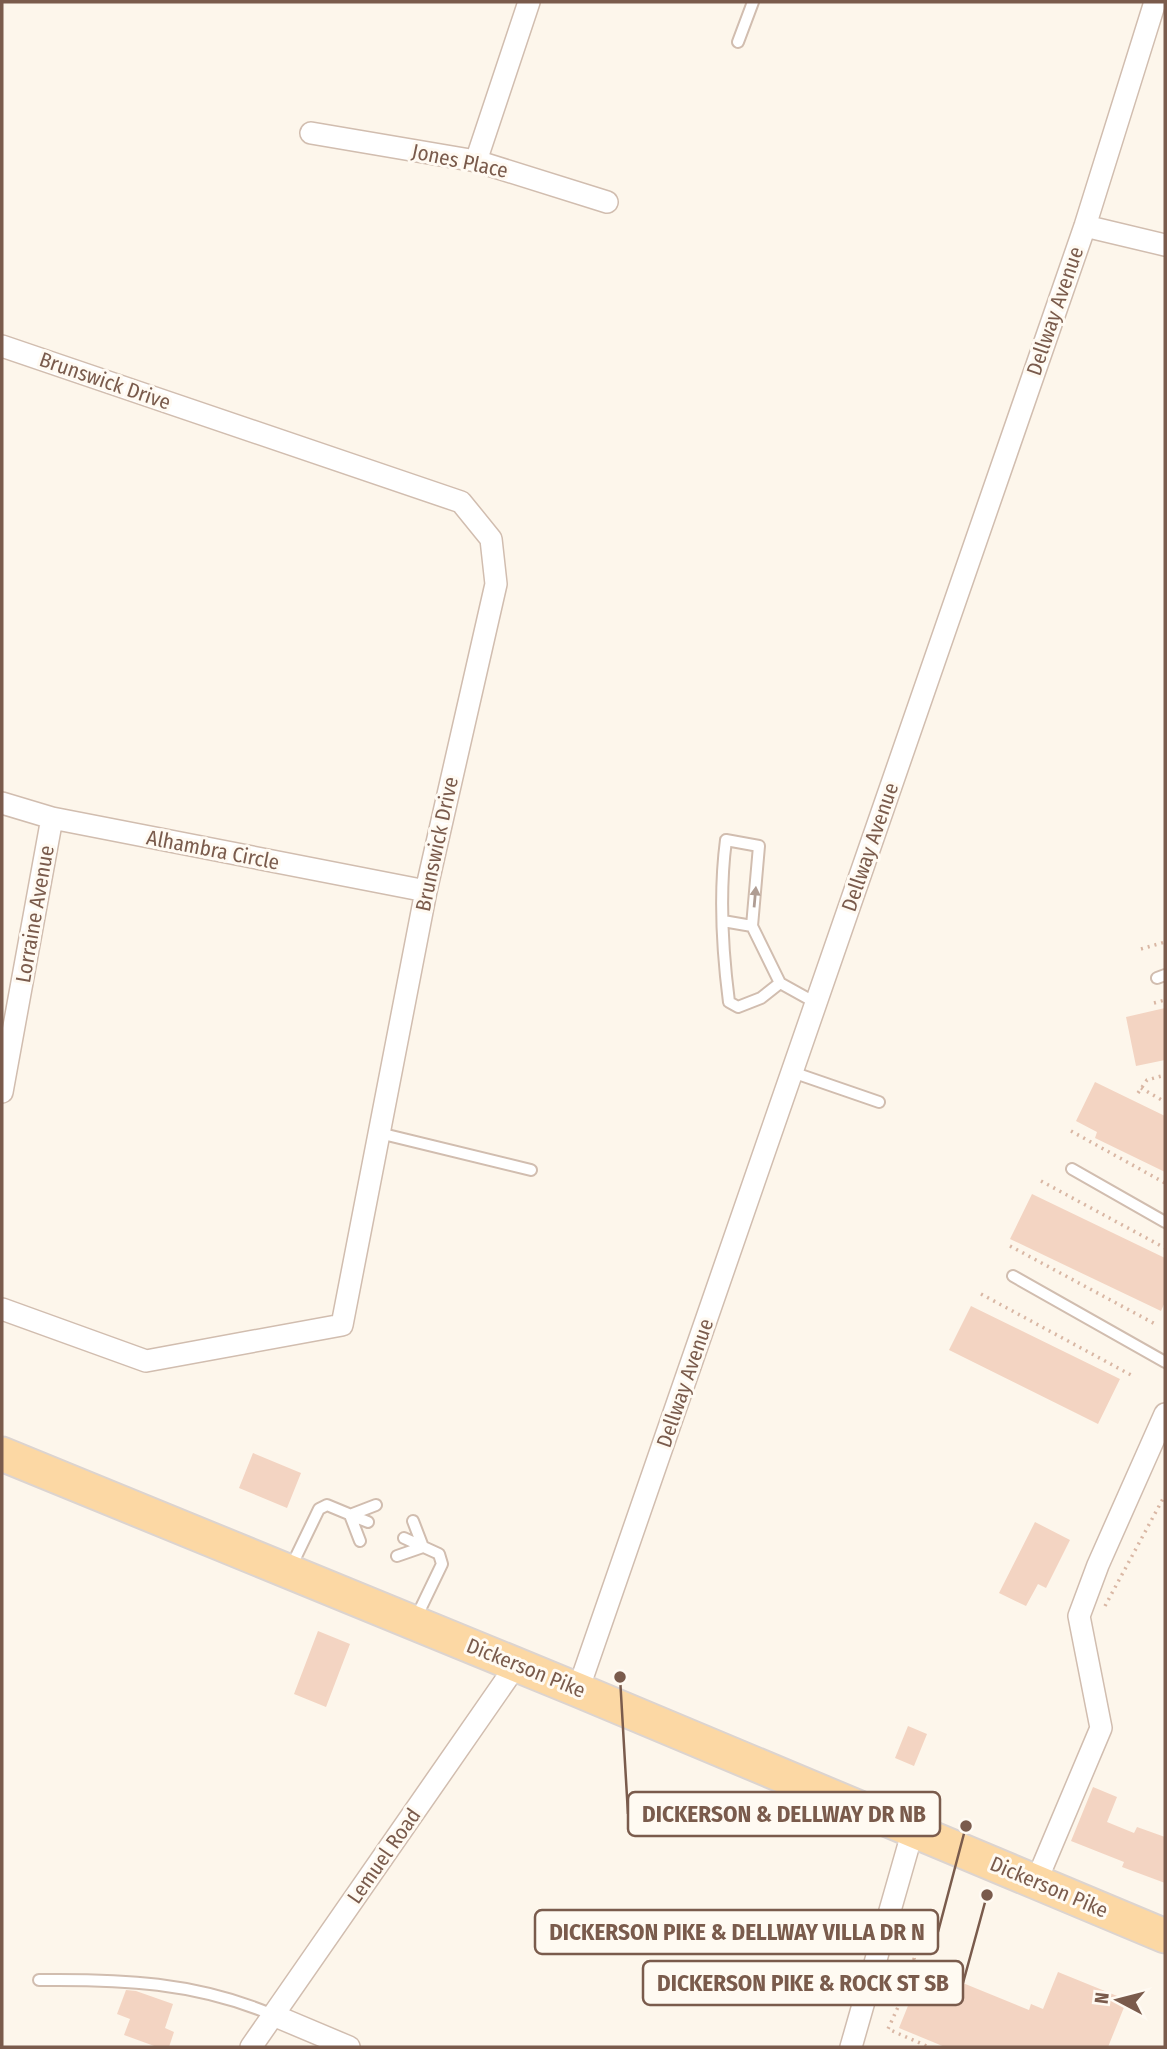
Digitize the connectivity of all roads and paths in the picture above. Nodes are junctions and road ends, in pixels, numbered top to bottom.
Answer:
1 (529, 2) edge
2 (753, 2) edge
3 (1156, 2) edge
4 (738, 43) dead end
5 (311, 133) dead end
6 (477, 161) junction
7 (607, 202) dead end
8 (1085, 226) junction
9 (1165, 245) edge
10 (2, 346) edge
11 (2, 803) edge
12 (52, 818) junction
13 (426, 891) junction
14 (723, 921) junction
15 (752, 926) junction
16 (1165, 942) edge
17 (1141, 949) dead end
18 (780, 983) junction
19 (1165, 1000) edge
20 (816, 1003) junction
21 (1154, 1003) dead end
22 (792, 1072) junction
23 (1165, 1074) edge
24 (2, 1092) edge
25 (879, 1102) dead end
26 (1165, 1102) edge
27 (1071, 1131) dead end
28 (379, 1133) junction
29 (1072, 1168) dead end
30 (531, 1170) dead end
31 (1041, 1181) dead end
32 (1165, 1183) edge
33 (1165, 1222) edge
34 (1010, 1246) dead end
35 (1165, 1248) edge
36 (1013, 1276) dead end
37 (981, 1294) dead end
38 (2, 1309) edge
39 (1157, 1325) dead end
40 (1165, 1362) edge
41 (1131, 1375) dead end
42 (1165, 1415) edge
43 (1160, 1439) edge
44 (2, 1454) edge
45 (1165, 1495) edge
46 (376, 1505) dead end
47 (350, 1515) junction
48 (413, 1521) dead end
49 (368, 1522) dead end
50 (404, 1538) dead end
51 (360, 1541) dead end
52 (423, 1547) junction
53 (397, 1556) dead end
54 (289, 1571) junction
55 (1104, 1609) dead end
56 (413, 1622) junction
57 (517, 1664) junction
58 (578, 1690) junction
59 (914, 1830) junction
60 (1036, 1882) junction
61 (898, 1935) dead end
62 (1165, 1936) edge
63 (39, 1980) dead end
64 (273, 2015) junction
65 (251, 2047) edge
66 (349, 2047) edge
67 (854, 2047) edge
68 (929, 2047) edge

1 - 6 street
2 - 4 lane
3 - 8 street, Dellway Avenue
5 - 6 street, Jones Place
6 - 7 street, Jones Place
8 - 9 street
8 - 20 street, Dellway Avenue
10 - 13 street, Brunswick Drive
11 - 12 street, Alhambra Circle
12 - 13 street, Alhambra Circle
12 - 24 street, Lorraine Avenue
13 - 28 street, Brunswick Drive
14 - 15 lane
15 -> 14 lane
14 - 18 lane
15 - 18 lane
16 - 17 path
18 - 20 lane
19 - 21 path
20 - 22 street, Dellway Avenue
22 - 25 lane
22 - 58 street, Dellway Avenue
23 - 26 path
27 - 32 path
28 - 30 lane
28 - 38 street, Brunswick Drive
29 - 33 lane
31 - 35 path
34 - 39 path
36 - 40 lane
37 - 41 path
42 - 43 street
43 - 60 street
44 - 54 main road, Dickerson Pike
45 - 55 path
46 - 47 lane
47 - 49 lane
47 - 51 lane
47 - 54 lane
48 - 52 lane
50 - 52 lane
52 - 53 lane
52 - 56 lane
54 - 56 main road, Dickerson Pike
56 - 57 main road, Dickerson Pike
57 - 58 main road, Dickerson Pike
57 - 64 street, Lemuel Road
58 - 59 main road, Dickerson Pike
59 - 60 main road, Dickerson Pike
59 - 67 street
60 - 62 main road, Dickerson Pike
61 - 68 path
63 - 64 lane
64 - 65 street, Lemuel Road
64 - 66 street

